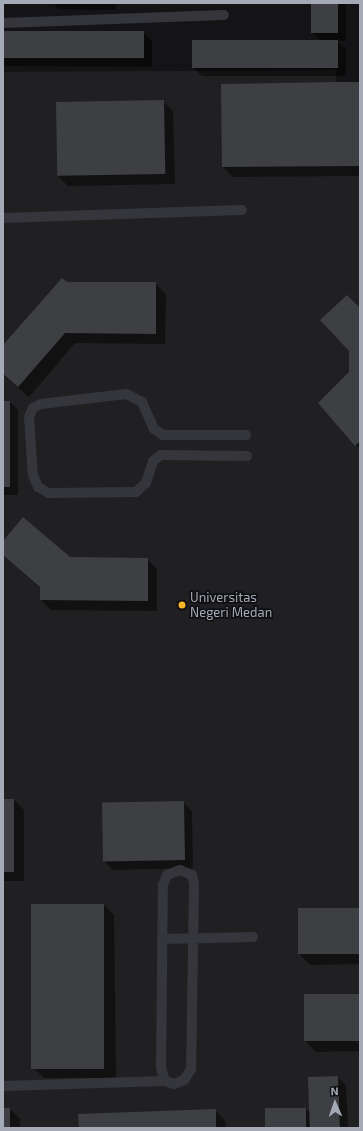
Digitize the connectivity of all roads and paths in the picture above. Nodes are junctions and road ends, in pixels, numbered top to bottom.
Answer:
1 (224, 15) dead end
2 (3, 23) edge
3 (242, 210) dead end
4 (3, 218) edge
5 (246, 435) dead end
6 (247, 456) dead end
7 (253, 937) dead end
8 (162, 939) junction
9 (194, 940) junction
10 (165, 1081) junction
11 (3, 1086) edge

1 - 2 lane
3 - 4 lane
5 - 6 lane
7 - 9 lane
8 - 9 lane
8 - 9 lane
8 - 10 lane
9 - 10 lane
10 - 11 lane

